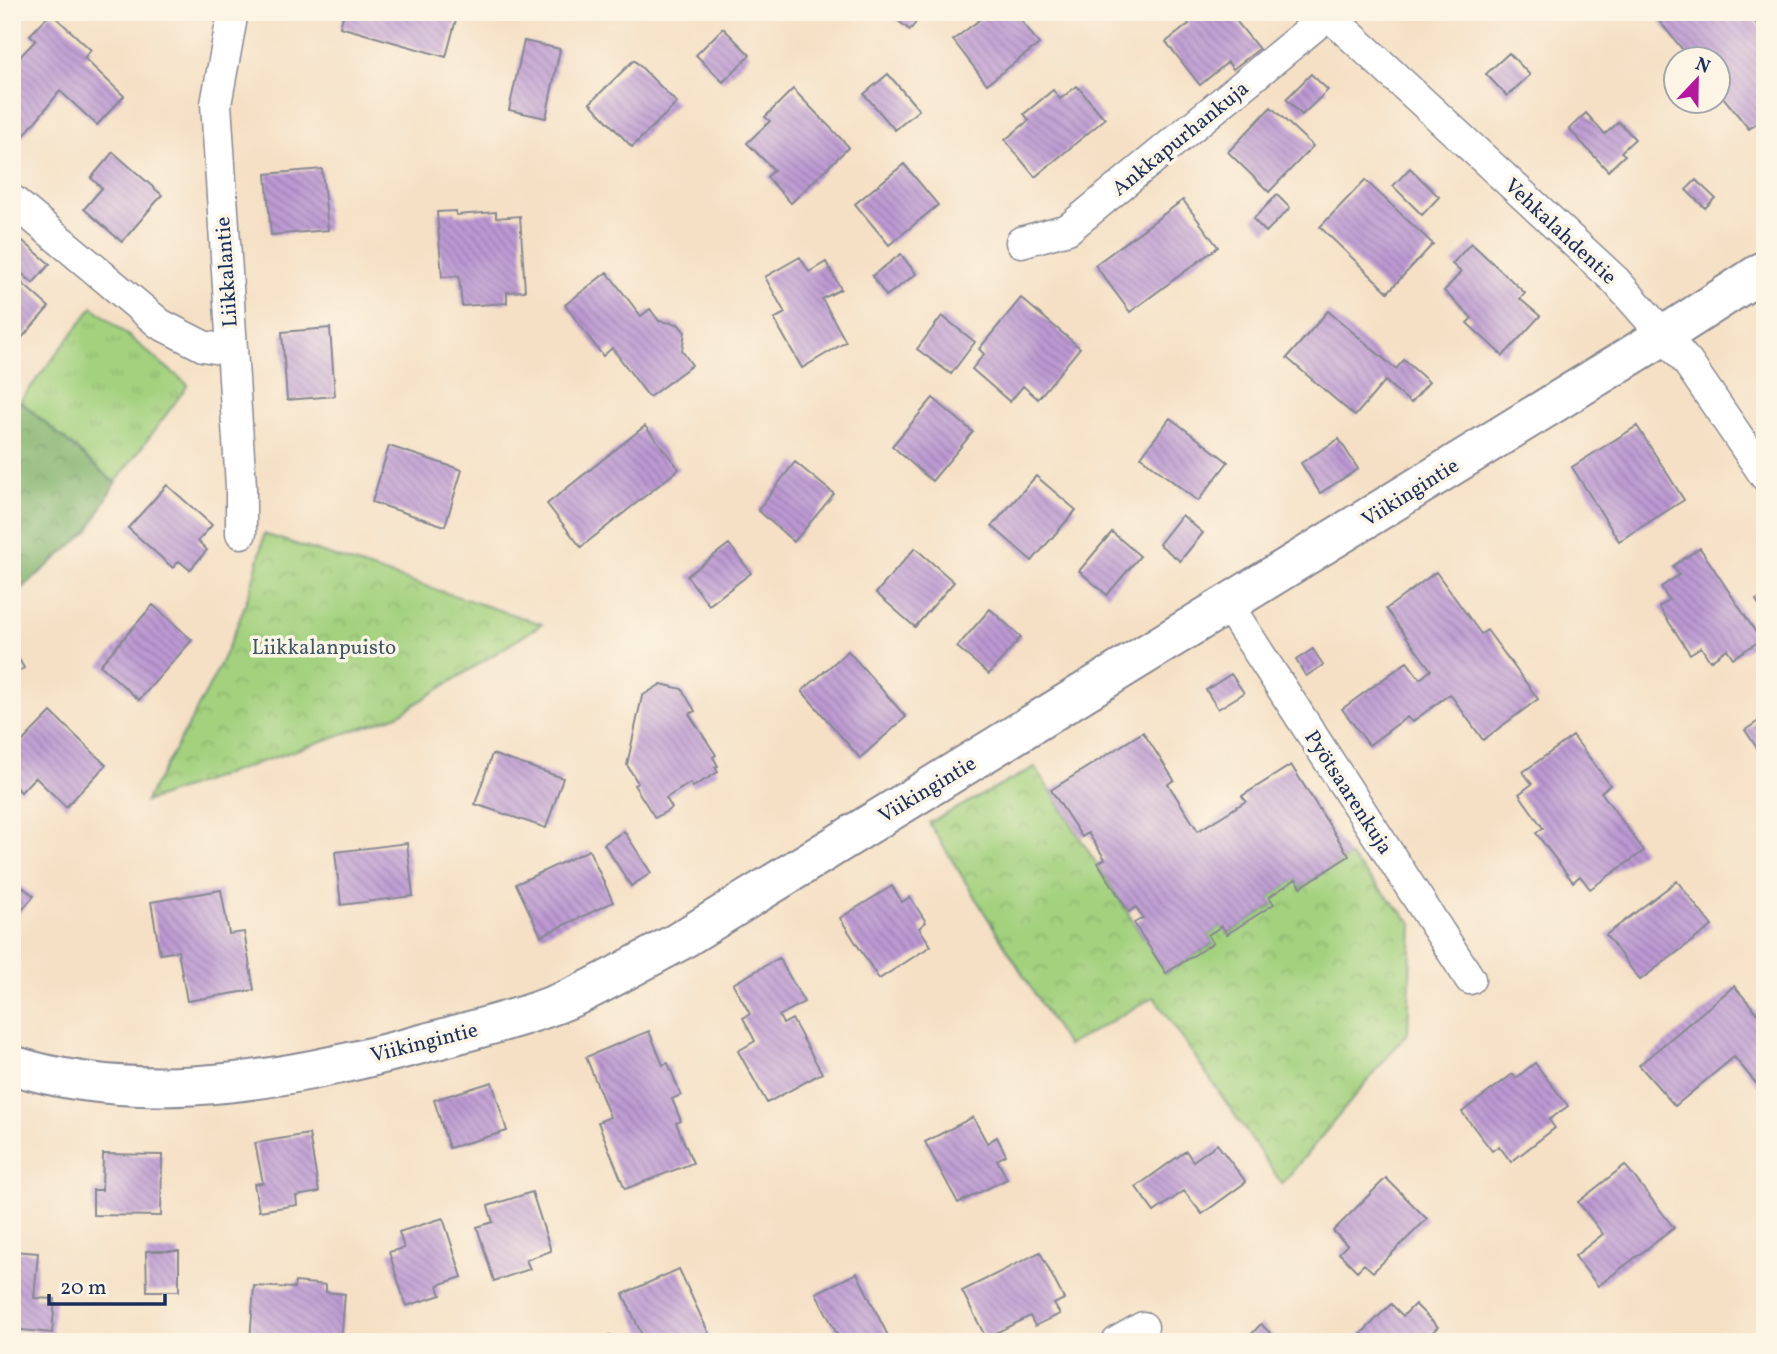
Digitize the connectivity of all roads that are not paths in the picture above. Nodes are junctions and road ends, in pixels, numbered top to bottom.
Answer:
1 (233, 12) edge
2 (1327, 13) edge
3 (12, 200) edge
4 (1021, 242) dead end
5 (1765, 270) edge
6 (1663, 336) junction
7 (232, 351) junction
8 (1765, 476) edge
9 (241, 533) dead end
10 (1228, 605) junction
11 (1470, 979) dead end
12 (12, 1065) edge
13 (1143, 1327) dead end
14 (1117, 1342) edge

1 - 7 street, Liikkalantie
2 - 4 street, Ankkapurhankuja
2 - 6 street, Vehkalahdentie
3 - 7 street
5 - 6 street, Viikingintie
6 - 8 street, Vehkalahdentie
6 - 10 street, Viikingintie
7 - 9 street, Liikkalantie
10 - 11 street, Pyötsaarenkuja
10 - 12 street, Viikingintie
13 - 14 street

